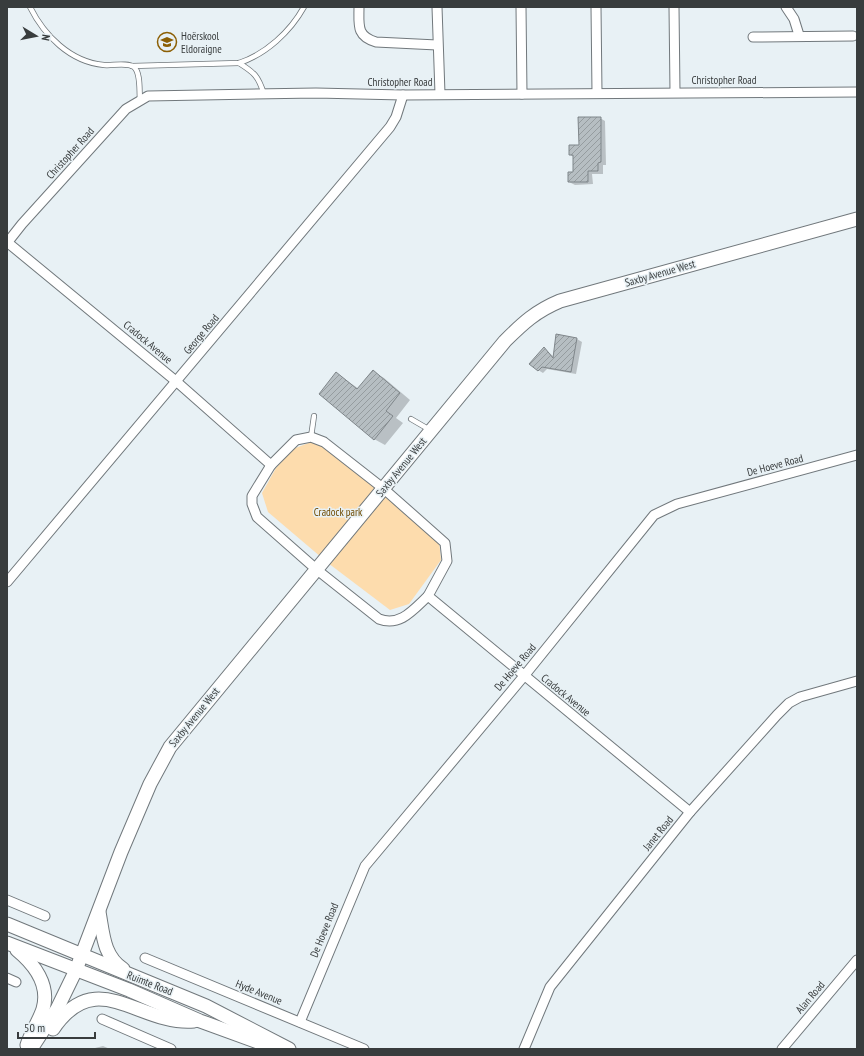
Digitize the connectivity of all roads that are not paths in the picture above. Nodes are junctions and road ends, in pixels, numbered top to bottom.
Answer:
1 (30, 7) edge
2 (304, 7) edge
3 (359, 7) edge
4 (437, 7) edge
5 (521, 7) edge
6 (596, 7) edge
7 (674, 7) edge
8 (786, 7) edge
9 (799, 35) junction
10 (853, 36) dead end
11 (752, 37) dead end
12 (437, 45) junction
13 (239, 63) junction
14 (132, 66) junction
15 (675, 92) junction
16 (857, 92) edge
17 (597, 93) junction
18 (264, 94) junction
19 (440, 94) junction
20 (522, 94) junction
21 (403, 95) junction
22 (140, 99) junction
23 (857, 218) edge
24 (7, 242) edge
25 (177, 382) junction
26 (314, 416) dead end
27 (410, 419) dead end
28 (430, 430) junction
29 (311, 437) junction
30 (857, 455) edge
31 (271, 464) junction
32 (384, 489) junction
33 (316, 569) junction
34 (7, 582) edge
35 (428, 596) junction
36 (524, 676) junction
37 (857, 681) edge
38 (690, 812) junction
39 (7, 900) edge
40 (99, 910) junction
41 (45, 916) dead end
42 (7, 924) edge
43 (10, 944) edge
44 (82, 955) junction
45 (145, 958) dead end
46 (857, 960) edge
47 (76, 970) junction
48 (7, 978) edge
49 (138, 979) junction
50 (16, 982) dead end
51 (102, 1019) dead end
52 (200, 1021) junction
53 (300, 1022) junction
54 (26, 1049) edge
55 (31, 1049) edge
56 (37, 1049) edge
57 (171, 1049) edge
58 (276, 1049) edge
59 (289, 1049) edge
60 (364, 1049) edge
61 (524, 1049) edge
62 (782, 1049) edge

1 - 14 lane
2 - 13 lane
3 - 12 street
4 - 12 street
5 - 20 street
6 - 17 street
7 - 15 street
8 - 9 street
9 - 10 street
9 - 11 street
12 - 19 street
13 - 14 lane
13 - 18 lane
14 - 22 lane
15 - 16 street, Christopher Road
15 - 17 street, Christopher Road
17 - 20 street, Christopher Road
18 - 21 street, Christopher Road
18 - 22 street, Christopher Road
19 - 20 street, Christopher Road
19 - 21 street, Christopher Road
21 - 25 street, George Road
22 - 24 street, Christopher Road
23 - 28 street, Saxby Avenue West
24 - 25 street, Cradock Avenue
25 - 31 street, Cradock Avenue
25 - 34 street, George Road
26 - 29 lane
27 - 28 lane
28 - 32 street, Saxby Avenue West
29 - 31 street
29 - 32 street
30 - 36 street, De Hoeve Road
31 - 33 street
32 - 33 street, Saxby Avenue West
32 - 35 street
33 - 35 street
33 - 40 street, Saxby Avenue West
35 - 36 street, Cradock Avenue
36 - 38 street, Cradock Avenue
36 - 53 street, De Hoeve Road
37 - 38 street, Janet Road
38 - 61 street, Janet Road
39 - 41 street
40 - 44 street, Saxby Avenue West
40 - 49 street
42 - 44 street, Ruimte Road
43 - 47 street, Ruimte Road
43 - 54 street
44 - 47 street, Saxby Avenue West
44 - 49 street, Ruimte Road
45 - 53 street, Hyde Avenue
46 - 62 street, Alan Road
47 - 52 street, Ruimte Road
47 - 55 street, Saxby Avenue West
48 - 50 street
49 - 59 street, Ruimte Road
51 - 57 street
52 - 56 street
52 - 58 street, Ruimte Road
53 - 60 street, Hyde Avenue

